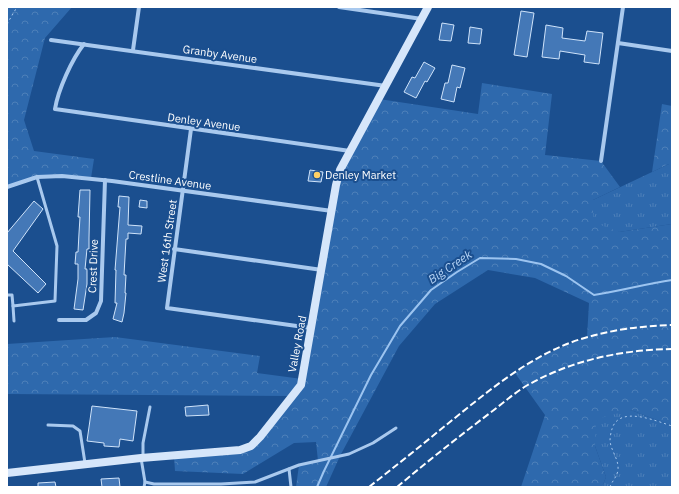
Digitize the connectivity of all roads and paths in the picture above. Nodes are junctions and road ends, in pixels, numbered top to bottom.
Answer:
1 (17, 7) edge
2 (139, 7) edge
3 (339, 7) edge
4 (428, 7) edge
5 (623, 7) edge
6 (422, 19) junction
7 (7, 24) edge
8 (51, 40) dead end
9 (618, 43) junction
10 (84, 44) junction
11 (133, 50) junction
12 (672, 51) edge
13 (386, 86) junction
14 (191, 129) junction
15 (350, 151) junction
16 (601, 161) dead end
17 (37, 177) junction
18 (672, 178) edge
19 (105, 180) junction
20 (7, 187) edge
21 (672, 188) edge
22 (183, 190) junction
23 (332, 211) junction
24 (174, 249) junction
25 (322, 270) junction
26 (7, 295) edge
27 (13, 306) junction
28 (59, 320) dead end
29 (14, 321) dead end
30 (312, 328) junction
31 (150, 407) dead end
32 (48, 425) dead end
33 (672, 426) edge
34 (396, 428) dead end
35 (142, 458) junction
36 (85, 464) junction
37 (289, 469) junction
38 (7, 473) edge
39 (145, 482) junction
40 (221, 486) edge
41 (144, 487) edge
42 (291, 487) edge
43 (610, 487) edge

1 - 7 path
2 - 11 street
3 - 6 street
4 - 6 street, Valley Road
5 - 9 street
6 - 13 street, Valley Road
8 - 10 street, Granby Avenue
9 - 12 street
9 - 16 street
10 - 11 street, Granby Avenue
10 - 14 street, Denley Avenue
11 - 13 street, Granby Avenue
13 - 15 street, Valley Road
14 - 15 street, Denley Avenue
14 - 22 street, West 16th Street
15 - 23 street, Valley Road
17 - 19 street, Crestline Avenue
17 - 20 street, Crestline Avenue
17 - 27 lane
18 - 21 path
19 - 22 street, Crestline Avenue
19 - 28 street, Crest Drive
22 - 23 street, Crestline Avenue
22 - 24 street, West 16th Street
23 - 25 street, Valley Road
24 - 25 street
24 - 30 street, West 16th Street
25 - 30 street, Valley Road
26 - 27 lane
27 - 29 lane
30 - 35 street, Valley Road
31 - 35 lane
32 - 36 lane
33 - 43 path
34 - 37 lane
35 - 36 street, Valley Road
35 - 39 lane
36 - 38 street, Valley Road
37 - 40 lane
37 - 42 lane
39 - 40 lane
39 - 41 lane

